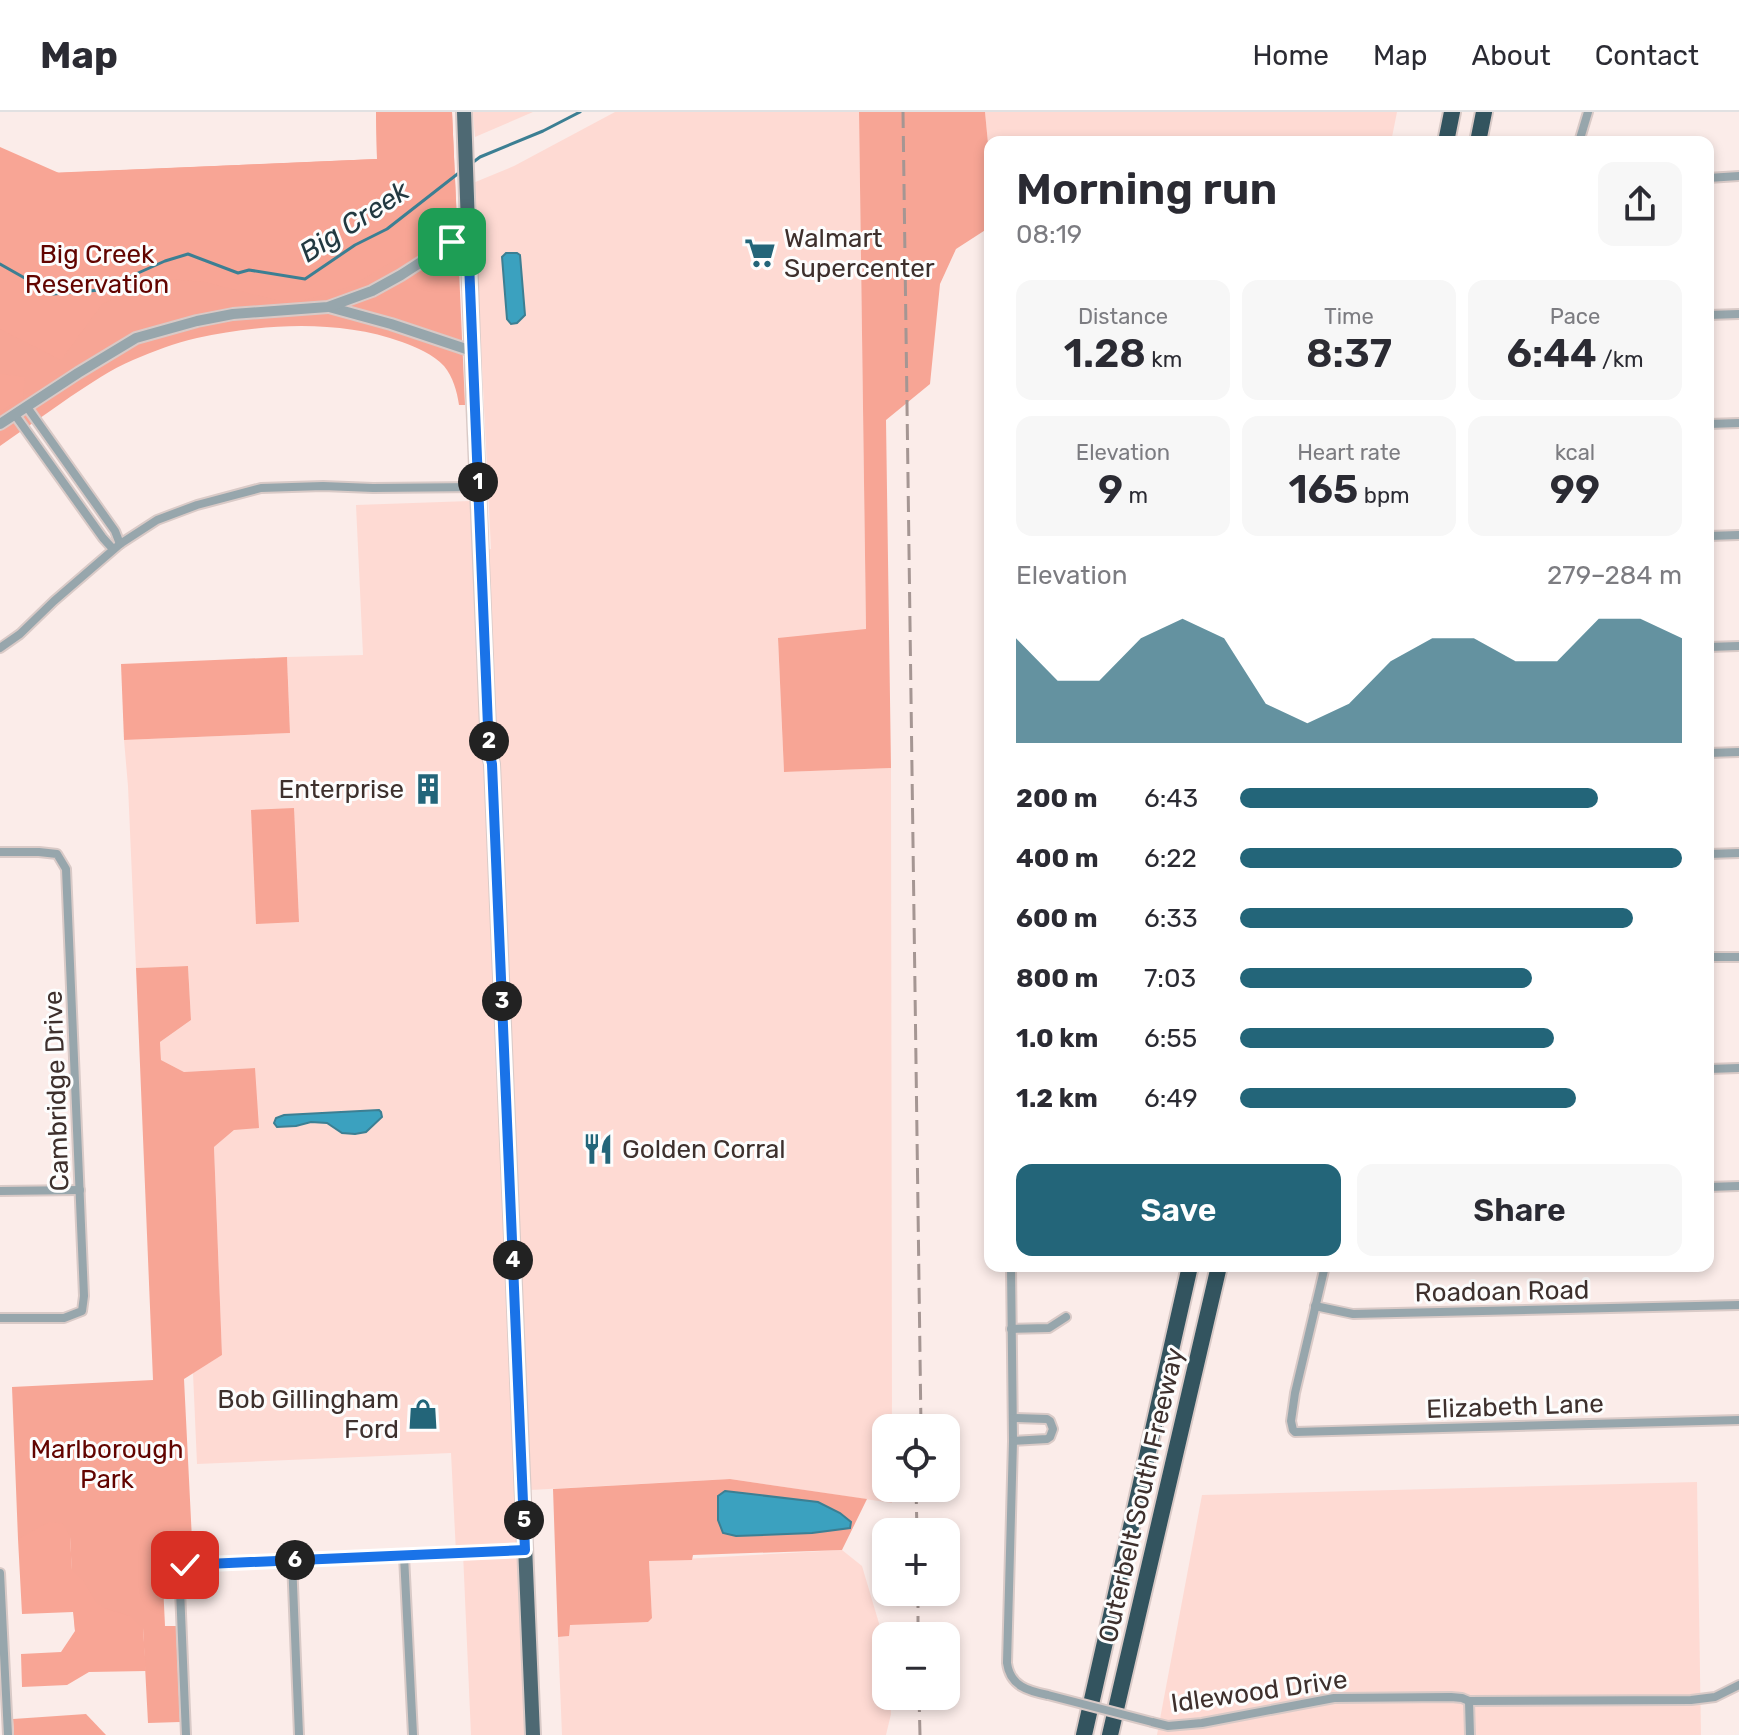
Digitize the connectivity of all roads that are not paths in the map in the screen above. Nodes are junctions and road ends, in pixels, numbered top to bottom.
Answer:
1 (464, 112) edge
2 (1452, 112) edge
3 (1484, 112) edge
4 (1588, 112) edge
5 (1447, 136) edge
6 (1479, 136) edge
7 (1581, 136) edge
8 (1739, 176) edge
9 (1714, 178) edge
10 (468, 238) junction
11 (328, 307) junction
12 (1739, 314) edge
13 (1714, 315) edge
14 (472, 351) junction
15 (27, 407) junction
16 (15, 415) junction
17 (1739, 423) edge
18 (0, 424) edge
19 (1714, 424) edge
20 (61, 455) junction
21 (50, 465) junction
22 (478, 487) junction
23 (91, 497) junction
24 (79, 506) junction
25 (1739, 535) edge
26 (1714, 536) edge
27 (117, 546) junction
28 (1739, 646) edge
29 (1714, 647) edge
30 (0, 648) edge
31 (1739, 752) edge
32 (1714, 753) edge
33 (0, 852) edge
34 (1739, 853) edge
35 (1714, 854) edge
36 (1714, 957) edge
37 (1739, 957) edge
38 (1739, 1068) edge
39 (1714, 1069) edge
40 (1739, 1186) edge
41 (1714, 1187) edge
42 (80, 1190) junction
43 (0, 1191) edge
44 (1011, 1272) edge
45 (1189, 1272) edge
46 (1218, 1272) edge
47 (1324, 1272) edge
48 (1739, 1305) edge
49 (1315, 1306) junction
50 (1066, 1317) dead end
51 (0, 1318) edge
52 (1011, 1329) junction
53 (1013, 1418) junction
54 (1739, 1420) edge
55 (1013, 1441) junction
56 (525, 1550) junction
57 (404, 1556) junction
58 (292, 1560) junction
59 (0, 1573) edge
60 (1739, 1685) edge
61 (1469, 1701) junction
62 (8, 1735) edge
63 (186, 1735) edge
64 (299, 1735) edge
65 (413, 1735) edge
66 (533, 1735) edge
67 (1084, 1735) edge
68 (1110, 1735) edge
69 (1470, 1735) edge

1 - 10 main road
2 - 5 highway
3 - 6 highway
4 - 7 street
8 - 9 street
10 - 11 street
10 - 14 main road
11 - 14 street
11 - 15 street
12 - 13 street
14 - 22 main road
15 - 16 street
15 - 20 street
16 - 18 street
16 - 21 street
17 - 19 street
20 - 21 street
20 - 23 street
21 - 24 street
22 - 27 street
22 - 56 main road
23 - 24 street
23 - 27 street
24 - 27 street
25 - 26 street
27 - 30 street
28 - 29 street
31 - 32 street
33 - 42 street, Cambridge Drive
34 - 35 street
36 - 37 street
38 - 39 street
40 - 41 street
42 - 43 street
42 - 51 street, Cambridge Drive
44 - 52 street, Idlewood Drive
45 - 67 highway, Outerbelt South Freeway
46 - 68 highway, Outerbelt South Freeway
47 - 49 street
48 - 49 street, Roadoan Road
49 - 54 street, Elizabeth Lane
50 - 52 street
52 - 53 street, Idlewood Drive
53 - 55 street, Idlewood Drive
53 - 55 street
55 - 61 street, Idlewood Drive, bridge
56 - 57 street
56 - 66 main road
57 - 58 street
57 - 65 street
58 - 63 street
58 - 64 street
59 - 62 street
60 - 61 street, Idlewood Drive
61 - 69 street

